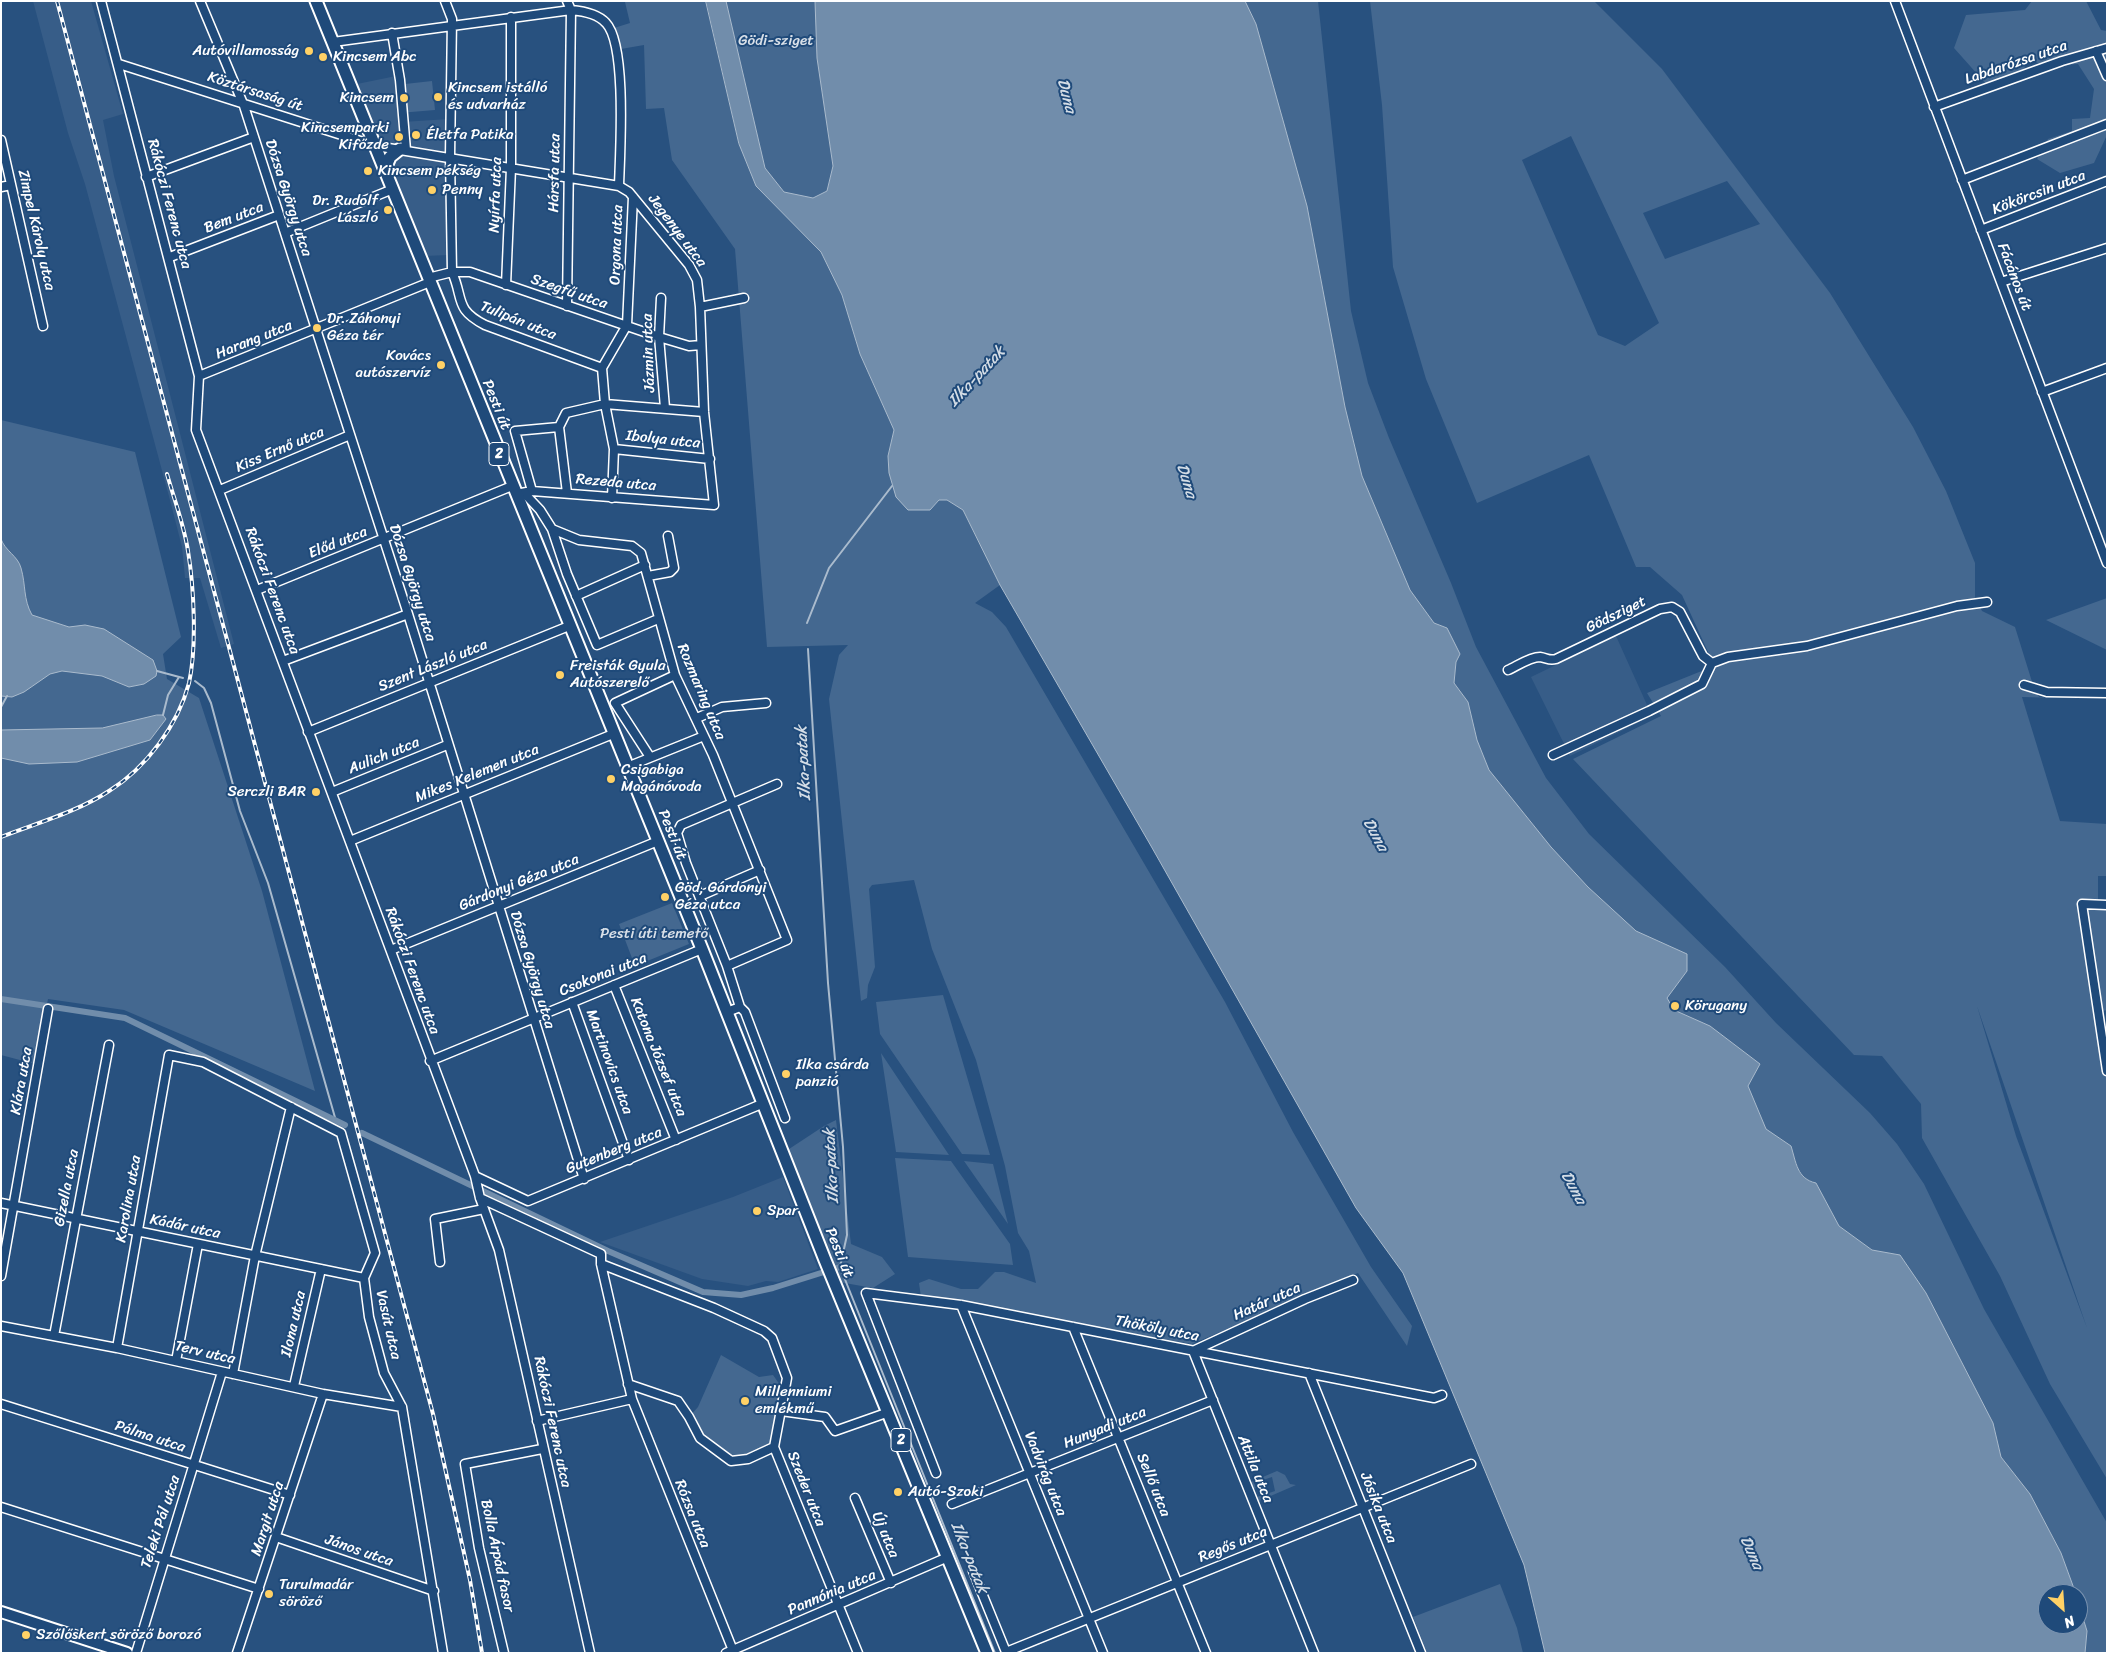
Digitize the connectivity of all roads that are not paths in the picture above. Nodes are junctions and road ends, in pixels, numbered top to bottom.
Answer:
1 (101, 1) edge
2 (200, 1) edge
3 (316, 1) edge
4 (445, 1) edge
5 (567, 1) edge
6 (1895, 1) edge
7 (571, 10) junction
8 (511, 17) junction
9 (452, 25) junction
10 (392, 33) junction
11 (333, 42) junction
12 (2107, 48) edge
13 (2096, 51) junction
14 (119, 64) junction
15 (2107, 76) edge
16 (243, 103) junction
17 (1934, 107) junction
18 (2107, 124) edge
19 (254, 137) junction
20 (1, 140) edge
21 (376, 146) junction
22 (403, 149) junction
23 (450, 157) junction
24 (511, 168) junction
25 (385, 169) junction
26 (146, 177) junction
27 (569, 178) junction
28 (1962, 180) junction
29 (2107, 181) edge
30 (11, 184) junction
31 (619, 186) junction
32 (1, 187) edge
33 (393, 189) junction
34 (633, 197) junction
35 (279, 215) junction
36 (1981, 230) junction
37 (285, 233) junction
38 (2107, 248) edge
39 (170, 257) junction
40 (452, 272) junction
41 (429, 280) junction
42 (2001, 282) junction
43 (506, 285) junction
44 (661, 298) dead end
45 (744, 298) dead end
46 (567, 306) junction
47 (700, 307) junction
48 (627, 325) junction
49 (43, 326) dead end
50 (316, 330) junction
51 (659, 337) junction
52 (701, 346) junction
53 (602, 368) junction
54 (2107, 368) edge
55 (199, 376) junction
56 (2042, 392) junction
57 (605, 404) junction
58 (665, 408) junction
59 (704, 412) junction
60 (559, 427) junction
61 (350, 435) junction
62 (614, 449) junction
63 (710, 459) junction
64 (220, 490) junction
65 (521, 491) junction
66 (567, 493) junction
67 (612, 498) junction
68 (714, 505) joint
69 (552, 529) junction
70 (668, 536) dead end
71 (384, 540) junction
72 (2107, 564) edge
73 (645, 565) junction
74 (648, 576) junction
75 (257, 590) junction
76 (576, 596) junction
77 (1987, 602) dead end
78 (408, 614) junction
79 (658, 619) junction
80 (569, 626) junction
81 (283, 661) junction
82 (1712, 662) junction
83 (1508, 670) dead end
84 (675, 675) junction
85 (428, 683) junction
86 (2024, 686) dead end
87 (2107, 693) edge
88 (766, 703) dead end
89 (697, 718) junction
90 (308, 732) junction
91 (613, 734) junction
92 (704, 736) junction
93 (447, 745) junction
94 (1553, 755) dead end
95 (650, 757) junction
96 (627, 767) junction
97 (777, 784) dead end
98 (332, 792) junction
99 (464, 795) junction
100 (732, 802) junction
101 (350, 840) junction
102 (658, 841) junction
103 (760, 870) junction
104 (700, 896) junction
105 (2107, 905) edge
106 (499, 906) junction
107 (702, 949) junction
108 (390, 950) junction
109 (727, 966) junction
110 (614, 985) junction
111 (572, 1002) junction
112 (740, 1007) junction
113 (48, 1009) dead end
114 (727, 1012) junction
115 (533, 1020) junction
116 (109, 1045) dead end
117 (169, 1055) joint
118 (430, 1060) junction
119 (2107, 1071) edge
120 (764, 1104) junction
121 (291, 1107) junction
122 (785, 1118) dead end
123 (676, 1140) junction
124 (630, 1160) junction
125 (475, 1176) junction
126 (584, 1179) junction
127 (480, 1198) junction
128 (1, 1203) edge
129 (13, 1206) junction
130 (484, 1208) junction
131 (76, 1218) junction
132 (136, 1231) junction
133 (198, 1244) junction
134 (255, 1256) junction
135 (440, 1262) dead end
136 (601, 1264) junction
137 (320, 1269) junction
138 (1, 1276) edge
139 (364, 1278) junction
140 (1353, 1280) dead end
141 (962, 1305) junction
142 (1, 1326) edge
143 (1074, 1327) junction
144 (54, 1336) junction
145 (117, 1348) junction
146 (1193, 1351) junction
147 (176, 1360) junction
148 (222, 1372) junction
149 (1308, 1373) junction
150 (233, 1374) junction
151 (628, 1384) junction
152 (294, 1386) junction
153 (323, 1394) junction
154 (1442, 1395) dead end
155 (632, 1399) junction
156 (1213, 1400) junction
157 (1, 1404) edge
158 (402, 1407) junction
159 (781, 1410) junction
160 (889, 1412) junction
161 (537, 1421) junction
162 (1119, 1438) junction
163 (774, 1447) junction
164 (542, 1450) junction
165 (1471, 1464) dead end
166 (194, 1466) junction
167 (936, 1473) dead end
168 (1030, 1474) junction
169 (290, 1495) junction
170 (855, 1498) dead end
171 (952, 1504) dead end
172 (1, 1506) edge
173 (1363, 1508) junction
174 (276, 1537) junction
175 (1271, 1545) junction
176 (948, 1557) junction
177 (163, 1560) junction
178 (973, 1571) dead end
179 (891, 1583) junction
180 (1178, 1583) junction
181 (259, 1589) junction
182 (434, 1591) junction
183 (839, 1606) junction
184 (1, 1612) edge
185 (1089, 1619) junction
186 (731, 1652) edge
187 (1006, 1652) edge
188 (127, 1653) edge
189 (136, 1653) edge
190 (237, 1653) edge
191 (443, 1653) edge
192 (504, 1653) edge
193 (590, 1653) edge
194 (858, 1653) edge
195 (987, 1653) edge
196 (1103, 1653) edge
197 (1206, 1653) edge
198 (1314, 1653) edge
199 (1421, 1653) edge

1 - 14 street, Rákóczi Ferenc utca
2 - 16 street, Dózsa György utca
3 - 11 main road, Pesti út / 2
4 - 9 street, Tulipán utca
5 - 7 street
6 - 17 street, Fácános út
7 - 8 street
7 - 27 street, Hársfa utca
7 - 31 street
8 - 9 street
8 - 24 street, Nyírfa utca
9 - 10 street
9 - 23 street, Tulipán utca
10 - 11 street
10 - 22 street
11 - 21 main road, Pesti út / 2
12 - 13 street, Labdarózsa utca
13 - 15 street
13 - 17 street, Labdarózsa utca
14 - 16 street, Köztársaság út
14 - 26 street, Rákóczi Ferenc utca
16 - 19 street, Dózsa György utca
16 - 21 street, Köztársaság út
17 - 28 street, Fácános út
18 - 28 street
19 - 26 street
19 - 35 street, Dózsa György utca
20 - 30 street, Zimpel Károly utca
21 - 22 street, Köztársaság út
21 - 25 main road, Pesti út / 2
22 - 23 street, Köztársaság út
22 - 25 main road
23 - 24 street, Köztársaság út
23 - 40 street, Tulipán utca
24 - 27 street, Köztársaság út
24 - 43 street, Nyírfa utca
25 - 33 main road, Pesti út / 2
26 - 39 street, Rákóczi Ferenc utca
27 - 31 street, Köztársaság út
27 - 46 street, Hársfa utca
28 - 36 street, Fácános út
29 - 36 street, Kökörcsin utca
30 - 32 street
30 - 49 street, Zimpel Károly utca
31 - 34 street, Jegenye utca
33 - 37 street
33 - 41 main road, Pesti út / 2
34 - 47 street, Jegenye utca
34 - 48 street, Orgona utca
35 - 37 street, Dózsa György utca
35 - 39 street, Bem utca
36 - 42 street, Fácános út
37 - 50 street, Dózsa György utca
38 - 42 street
39 - 55 street, Rákóczi Ferenc utca
40 - 41 street, Szegfű utca
40 - 43 street, Szegfű utca
40 - 53 street, Tulipán utca
41 - 50 street, Harang utca
41 - 65 main road, Pesti út / 2
42 - 56 street, Fácános út
43 - 46 street, Szegfű utca
44 - 51 street, Jázmin utca
45 - 47 street
46 - 48 street, Szegfű utca
47 - 52 street, Jegenye utca
48 - 51 street, Szegfű utca
48 - 53 street
50 - 55 street, Harang utca
50 - 61 street, Dózsa György utca
51 - 52 street, Szegfű utca
51 - 58 street, Jázmin utca
52 - 59 street, Jegenye utca
53 - 57 street
54 - 56 street
55 - 64 street, Rákóczi Ferenc utca
56 - 72 street, Fácános út
57 - 58 street
57 - 60 street
57 - 62 street
58 - 59 street
59 - 63 street, Jegenye utca
60 - 65 street
60 - 66 street
61 - 64 street, Kiss Ernő utca
61 - 71 street, Dózsa György utca
62 - 63 street, Ibolya utca
62 - 67 street
63 - 68 street, Jegenye utca
64 - 75 street, Rákóczi Ferenc utca
65 - 66 street, Rezeda utca
65 - 69 street
65 - 71 street, Előd utca
65 - 80 main road, Pesti út / 2
66 - 67 street, Rezeda utca
67 - 68 street, Rezeda utca
69 - 73 street, Rozmaring utca
69 - 76 street
70 - 74 street
71 - 75 street, Előd utca
71 - 78 street, Dózsa György utca
73 - 74 street, Rozmaring utca
73 - 76 street
74 - 79 street, Rozmaring utca
75 - 81 street, Rákóczi Ferenc utca
76 - 79 street
77 - 82 street
78 - 81 street
78 - 85 street, Dózsa György utca
79 - 84 street, Rozmaring utca
80 - 85 street, Szent László utca
80 - 91 main road, Pesti út / 2
81 - 90 street, Rákóczi Ferenc utca
82 - 83 street, Gödsziget
82 - 94 street
84 - 89 street, Rozmaring utca
84 - 95 street
85 - 90 street, Szent László utca
85 - 93 street, Dózsa György utca
86 - 87 street
88 - 89 street
89 - 92 street, Rozmaring utca
90 - 98 street, Rákóczi Ferenc utca
91 - 96 main road, Pesti út / 2
91 - 99 street, Mikes Kelemen utca
92 - 95 street
92 - 100 street, Rozmaring utca
93 - 98 street, Aulich utca
93 - 99 street, Dózsa György utca
95 - 96 street
96 - 102 main road, Pesti út / 2
97 - 100 street
98 - 101 street, Rákóczi Ferenc utca
99 - 101 street, Mikes Kelemen utca
99 - 106 street, Dózsa György utca
100 - 103 street, Rozmaring utca
100 - 104 street
101 - 108 street, Rákóczi Ferenc utca
102 - 106 street, Gárdonyi Géza utca
102 - 107 main road, Pesti út / 2
103 - 104 street
103 - 109 street, Rozmaring utca
104 - 109 street
105 - 119 street
106 - 108 street, Gárdonyi Géza utca
106 - 115 street, Dózsa György utca
107 - 110 street, Csokonai utca
107 - 114 main road, Pesti út / 2
108 - 118 street, Rákóczi Ferenc utca
109 - 112 street
110 - 111 street, Csokonai utca
110 - 123 street, Katona József utca
111 - 115 street, Csokonai utca
111 - 124 street, Martinovics utca
112 - 114 street
112 - 122 street
113 - 129 street, Klára utca
114 - 120 main road, Pesti út / 2
115 - 118 street, Csokonai utca
115 - 126 street, Dózsa György utca
116 - 131 street, Gizella utca
117 - 121 street, Vasút utca
117 - 132 street, Karolina utca
118 - 125 street, Rákóczi Ferenc utca
120 - 123 street, Gutenberg utca
120 - 160 main road, Pesti út / 2
121 - 134 street
121 - 139 street, Vasút utca
123 - 124 street, Gutenberg utca
124 - 126 street, Gutenberg utca
125 - 126 street, Gutenberg utca
125 - 127 street, Rákóczi Ferenc utca
127 - 130 street, Rákóczi Ferenc utca
127 - 136 street
128 - 129 street, Kádár utca
129 - 131 street, Kádár utca
129 - 138 street, Klára utca
130 - 135 street
130 - 161 street, Rákóczi Ferenc utca
131 - 132 street, Kádár utca
131 - 144 street, Gizella utca
132 - 133 street, Kádár utca
132 - 145 street, Karolina utca
133 - 134 street, Kádár utca
133 - 147 street
134 - 137 street, Kádár utca
134 - 150 street
136 - 151 street, Rózsa utca
136 - 159 street, Szeder utca
137 - 139 street, Kádár utca
137 - 152 street, Ilona utca
139 - 158 street, Vasút utca
140 - 146 street, Határ utca
141 - 143 street, Thököly utca
141 - 167 street, Thököly utca
141 - 168 street, Vadvirág utca
142 - 144 street, Terv utca
143 - 146 street, Thököly utca
143 - 162 street, Sellő utca
144 - 145 street, Terv utca
145 - 147 street, Terv utca
146 - 149 street, Thököly utca
146 - 156 street, Attila utca
147 - 148 street, Terv utca
148 - 150 street, Terv utca
148 - 166 street, Teleki Pál utca
149 - 154 street, Thököly utca
149 - 173 street, Jósika utca
150 - 152 street, Terv utca
151 - 155 street, Rózsa utca
151 - 163 street
152 - 153 street, Terv utca
153 - 158 street, Terv utca
153 - 169 street, Margit utca
155 - 161 street
155 - 186 street, Rózsa utca
156 - 162 street, Hunyadi utca
156 - 175 street, Attila utca
157 - 166 street, Pálma utca
158 - 182 street, Vasút utca
159 - 160 street
159 - 163 street, Szeder utca
160 - 176 main road, Pesti út / 2
161 - 164 street, Rákóczi Ferenc utca
162 - 168 street, Hunyadi utca
162 - 180 street, Sellő utca
163 - 183 street, Szeder utca
164 - 192 street, Bolla Árpád fasor
164 - 193 street, Rákóczi Ferenc utca
165 - 173 street, Regős utca
166 - 169 street, Pálma utca
166 - 177 street, Teleki Pál utca
168 - 171 street, Hunyadi utca
168 - 185 street, Vadvirág utca
169 - 174 street, Margit utca
170 - 179 street, Új utca
172 - 177 street
173 - 175 street, Regős utca
173 - 199 street, Jósika utca
174 - 181 street, Margit utca
174 - 182 street, János utca
175 - 180 street, Regős utca
175 - 198 street, Attila utca
176 - 179 street, Pannónia utca
176 - 195 main road, Pesti út / 2
177 - 181 street
177 - 189 street, Teleki Pál utca
178 - 187 street
179 - 183 street, Pannónia utca
180 - 185 street, Regős utca
180 - 197 street, Sellő utca
181 - 190 street, Margit utca
182 - 191 street, Vasút utca
183 - 186 street, Pannónia utca
183 - 194 street, Szeder utca
184 - 188 street
185 - 187 street, Regős utca
185 - 196 street, Vadvirág utca

